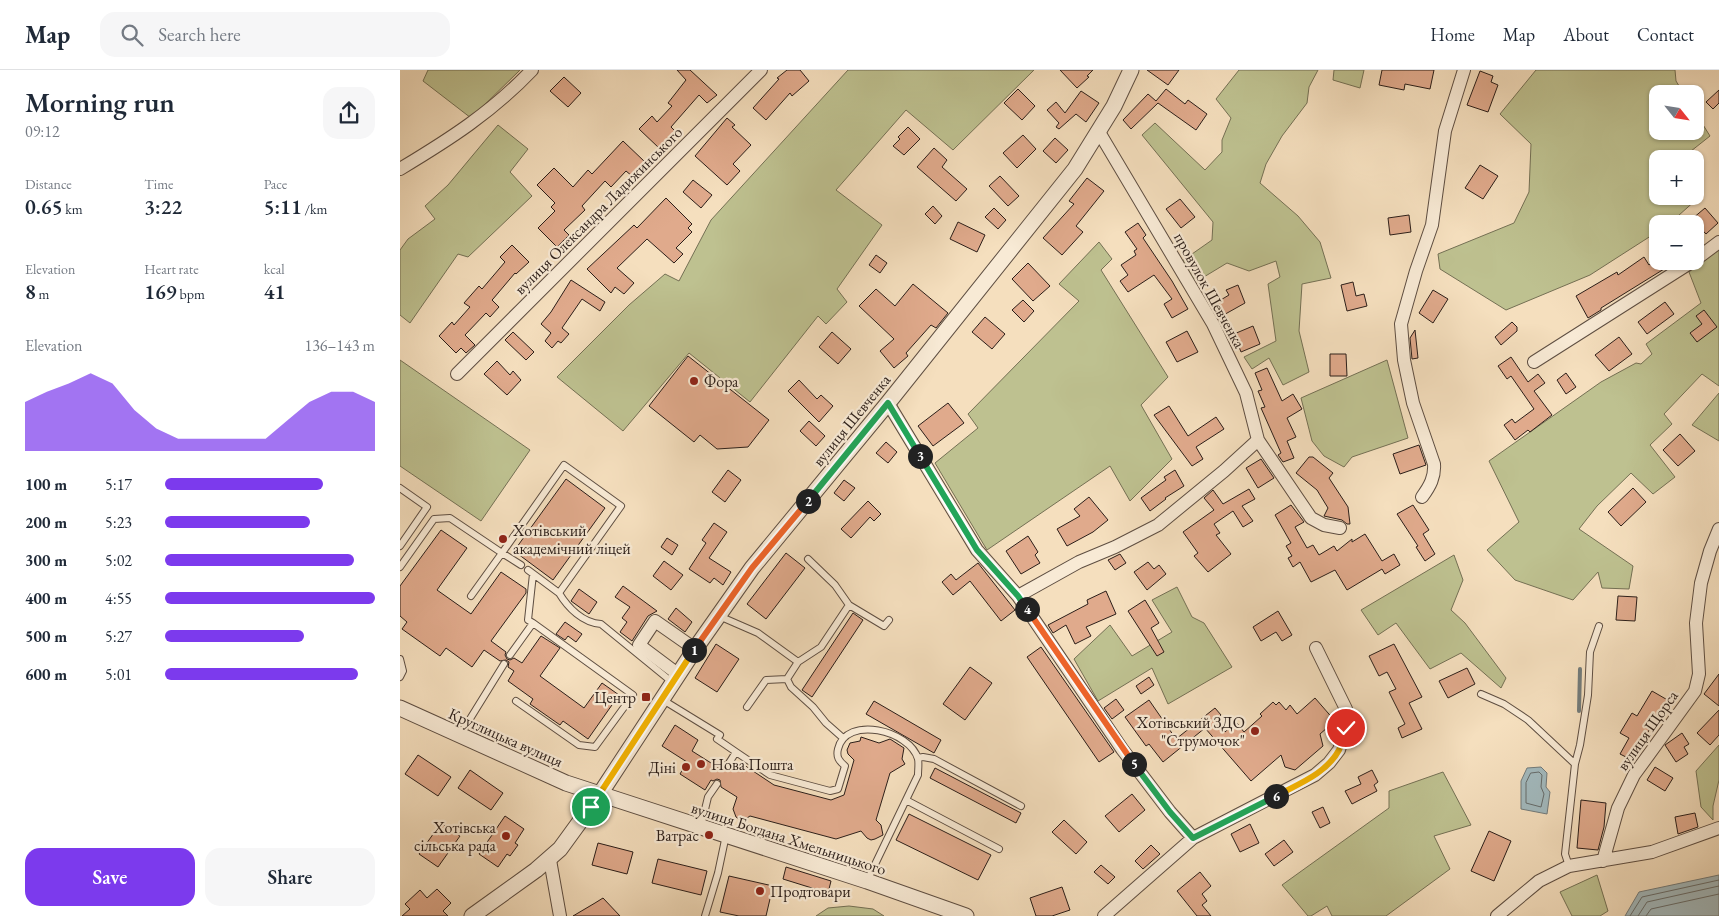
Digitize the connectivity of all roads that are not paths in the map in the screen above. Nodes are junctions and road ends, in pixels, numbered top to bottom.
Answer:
1 (532, 70) edge
2 (761, 70) edge
3 (1131, 70) edge
4 (1464, 70) edge
5 (1099, 132) junction
6 (400, 169) edge
7 (1719, 242) edge
8 (1704, 253) edge
9 (1678, 270) edge
10 (1534, 362) dead end
11 (457, 374) dead end
12 (888, 403) junction
13 (1258, 440) junction
14 (400, 488) edge
15 (1422, 497) dead end
16 (1340, 528) dead end
17 (1719, 529) edge
18 (400, 546) edge
19 (502, 553) junction
20 (808, 559) dead end
21 (521, 565) dead end
22 (400, 567) edge
23 (559, 593) junction
24 (471, 596) dead end
25 (1018, 596) junction
26 (849, 605) junction
27 (718, 616) junction
28 (889, 620) dead end
29 (533, 623) junction
30 (1598, 626) dead end
31 (1316, 648) dead end
32 (695, 649) junction
33 (510, 655) dead end
34 (400, 659) edge
35 (798, 662) junction
36 (504, 664) dead end
37 (400, 677) edge
38 (787, 678) junction
39 (676, 679) junction
40 (1482, 694) dead end
41 (663, 700) junction
42 (516, 701) dead end
43 (747, 707) dead end
44 (400, 708) edge
45 (460, 735) junction
46 (844, 738) junction
47 (736, 752) junction
48 (918, 758) junction
49 (729, 763) dead end
50 (1575, 764) junction
51 (717, 784) dead end
52 (600, 794) junction
53 (906, 800) junction
54 (1021, 806) dead end
55 (700, 827) junction
56 (1719, 828) edge
57 (726, 835) junction
58 (1193, 838) junction
59 (999, 849) dead end
60 (550, 860) junction
61 (1603, 861) junction
62 (1569, 866) junction
63 (867, 881) junction
64 (472, 916) edge
65 (560, 916) edge
66 (706, 916) edge
67 (966, 916) edge
68 (1104, 916) edge
69 (1497, 916) edge

1 - 6 street
2 - 11 street, вулиця Олександра Ладижинського
3 - 5 street, вулиця Шевченка
4 - 15 street
5 - 12 street, вулиця Шевченка
5 - 13 street, провулок Шевченка
7 - 8 street
9 - 10 street
12 - 25 street
12 - 27 street, вулиця Шевченка
13 - 16 street, провулок Шевченка
13 - 25 street
14 - 18 lane
17 - 61 street, вулиця Щорса
19 - 21 lane
19 - 22 lane
19 - 23 lane
19 - 24 lane
20 - 26 lane
23 - 29 lane
23 - 39 lane
25 - 58 street
26 - 28 lane
26 - 35 lane
27 - 32 street, вулиця Шевченка
27 - 35 lane
29 - 33 lane
29 - 42 lane
30 - 50 lane
31 - 58 street
32 - 39 street, вулиця Шевченка
32 - 39 street
34 - 37 lane
35 - 38 lane
36 - 45 lane
38 - 43 lane
38 - 46 lane
39 - 41 street, вулиця Шевченка
40 - 50 lane
41 - 47 lane
41 - 52 street, вулиця Шевченка
44 - 45 street, Круглицька вулиця
45 - 52 street, Круглицька вулиця
46 - 47 lane
46 - 48 lane
47 - 49 lane
48 - 53 lane
48 - 54 lane
50 - 62 lane
51 - 55 lane
52 - 55 street, вулиця Богдана Хмельницького
52 - 60 street, вулиця Шевченка
53 - 59 lane
53 - 63 lane
55 - 57 street, вулиця Богдана Хмельницького
56 - 61 street
57 - 63 street, вулиця Богдана Хмельницького
57 - 66 lane
58 - 68 street
60 - 64 street, вулиця Шевченка
60 - 65 street
61 - 62 street
62 - 69 street
63 - 67 street, вулиця Богдана Хмельницького

